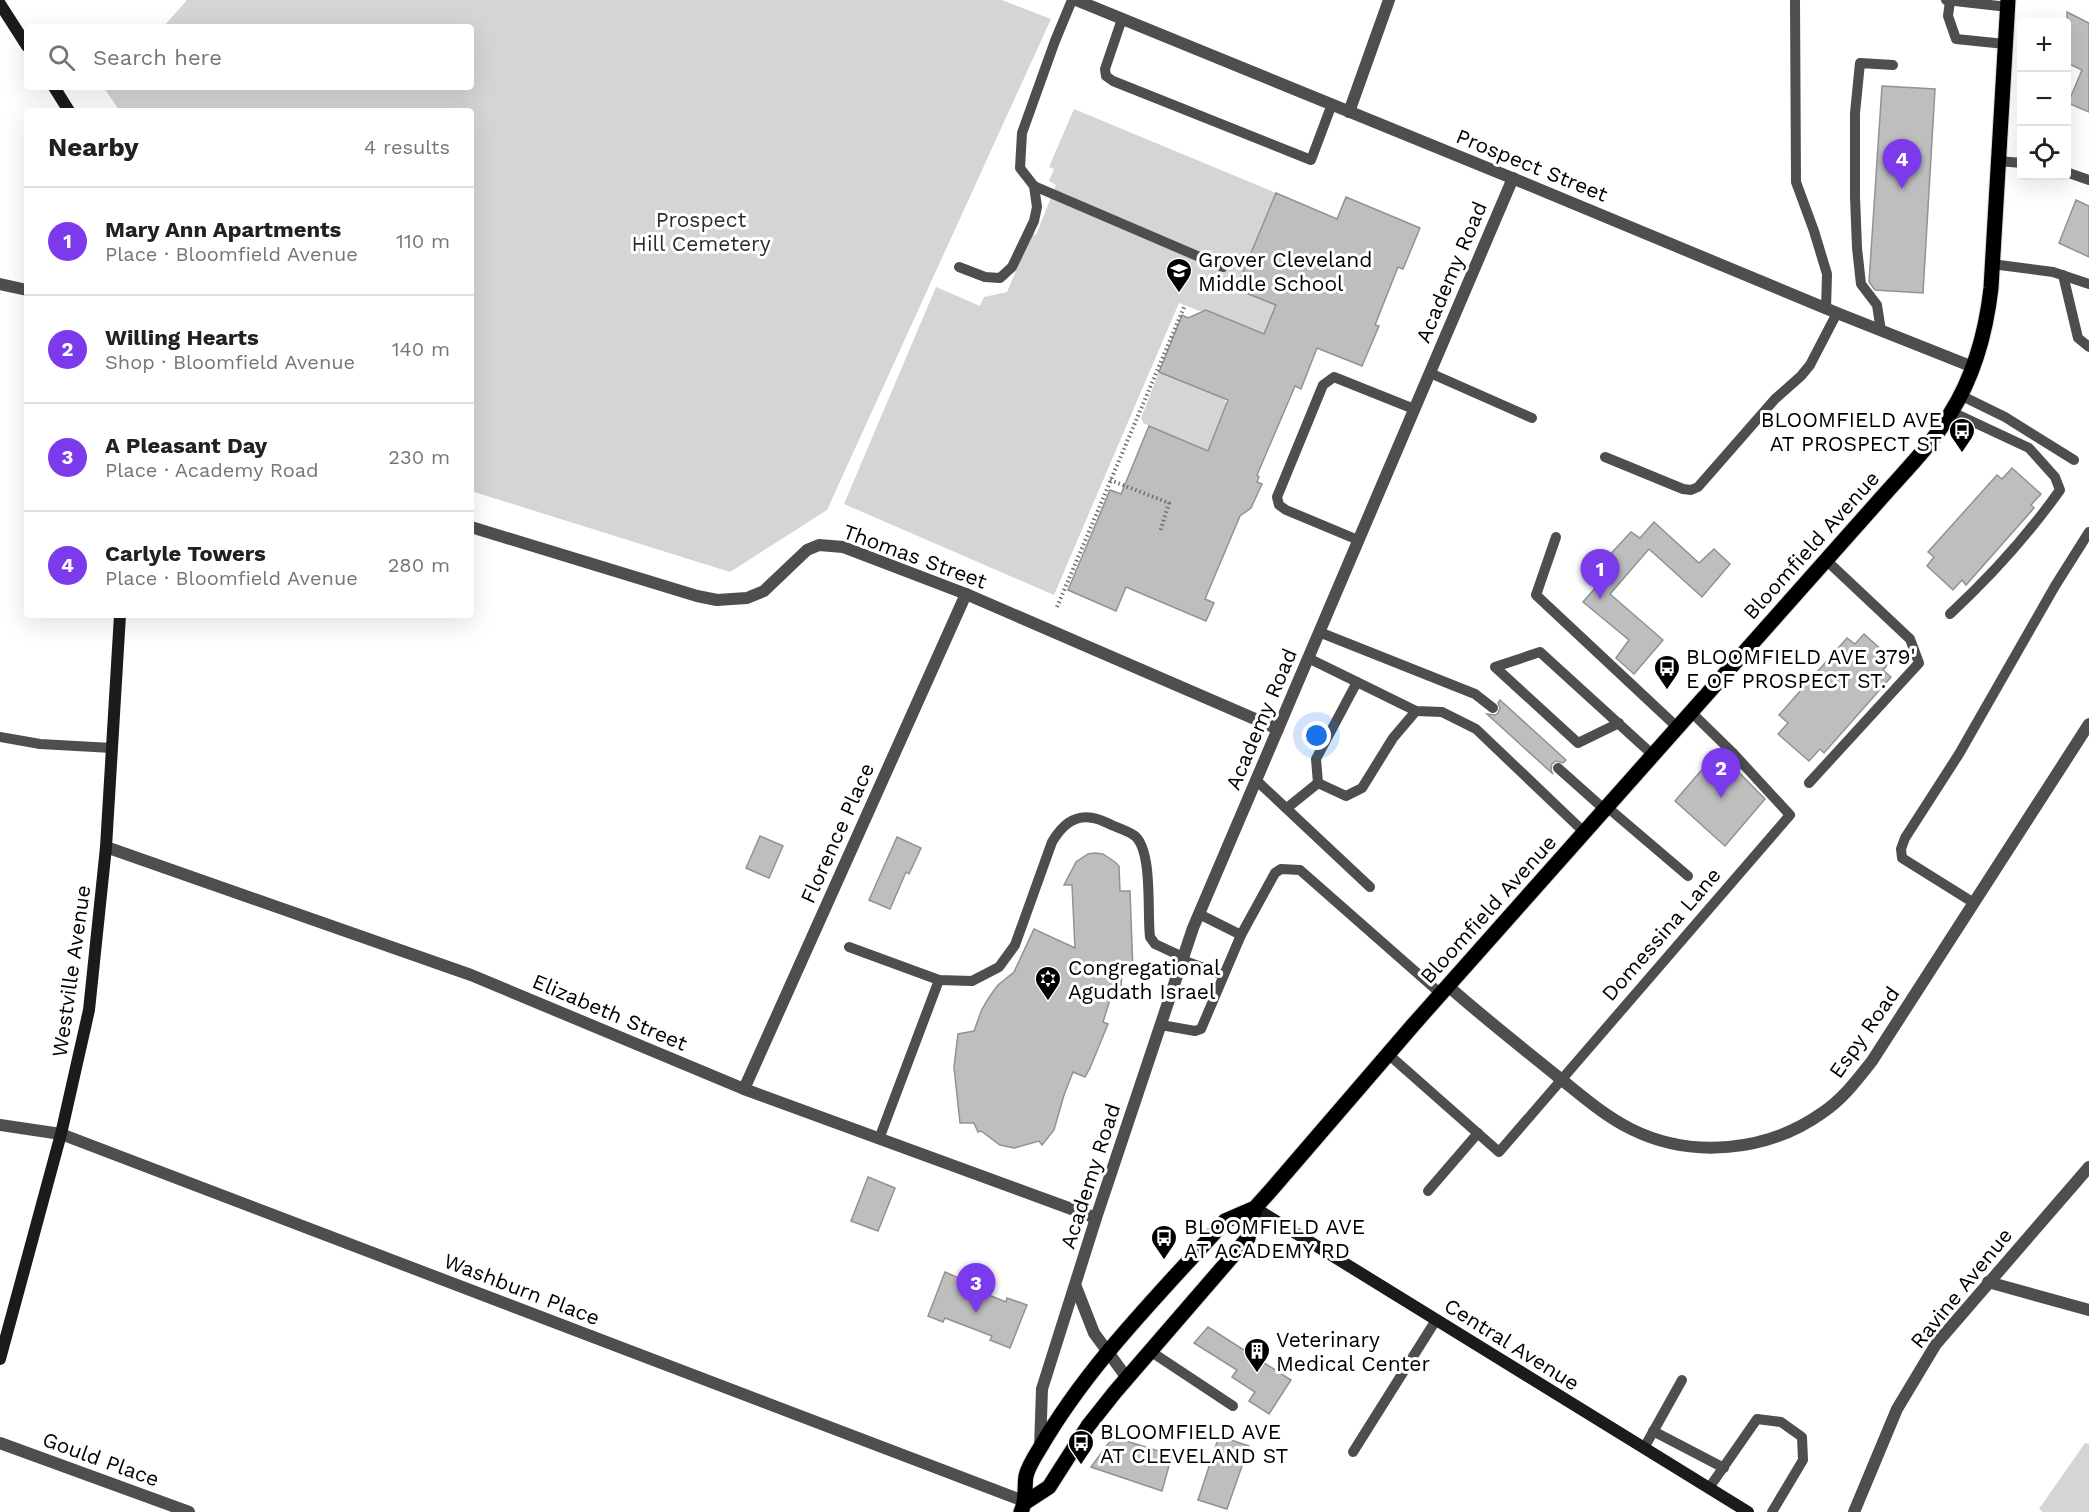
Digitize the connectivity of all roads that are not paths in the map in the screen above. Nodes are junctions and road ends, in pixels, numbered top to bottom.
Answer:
1 (1074, 0) edge
2 (1389, 0) edge
3 (1795, 0) edge
4 (1946, 0) edge
5 (1950, 1) edge
6 (2008, 3) edge
7 (0, 4) edge
8 (1122, 19) junction
9 (24, 41) edge
10 (2005, 44) junction
11 (1893, 65) dead end
12 (56, 90) edge
13 (1332, 104) junction
14 (67, 108) edge
15 (1349, 112) junction
16 (1998, 161) junction
17 (2017, 163) edge
18 (2071, 173) edge
19 (1513, 178) junction
20 (2089, 180) edge
21 (1034, 186) junction
22 (1992, 264) junction
23 (959, 267) dead end
24 (1222, 267) dead end
25 (2064, 275) junction
26 (0, 284) edge
27 (2089, 284) edge
28 (24, 289) edge
29 (1832, 311) junction
30 (1881, 331) junction
31 (2089, 347) edge
32 (1973, 367) junction
33 (1430, 373) junction
34 (1960, 395) junction
35 (1414, 409) junction
36 (1952, 412) junction
37 (1532, 418) dead end
38 (1605, 457) dead end
39 (2074, 460) dead end
40 (474, 528) edge
41 (2089, 532) edge
42 (1556, 537) dead end
43 (1358, 540) junction
44 (1826, 560) junction
45 (966, 594) junction
46 (1950, 614) dead end
47 (120, 618) edge
48 (1319, 632) junction
49 (1308, 657) junction
50 (1357, 682) junction
51 (1493, 708) dead end
52 (1416, 711) junction
53 (1691, 712) junction
54 (1619, 723) junction
55 (2089, 724) edge
56 (1677, 727) junction
57 (1278, 729) junction
58 (0, 737) edge
59 (112, 748) junction
60 (1653, 755) junction
61 (1558, 768) dead end
62 (1256, 780) junction
63 (1318, 783) junction
64 (1809, 783) dead end
65 (1287, 808) junction
66 (1606, 808) junction
67 (1584, 832) junction
68 (106, 847) junction
69 (1688, 876) dead end
70 (1370, 887) dead end
71 (1974, 903) junction
72 (1199, 914) junction
73 (1241, 935) junction
74 (849, 946) dead end
75 (1183, 959) junction
76 (1223, 975) junction
77 (939, 980) junction
78 (1444, 990) junction
79 (1161, 1025) junction
80 (1388, 1054) junction
81 (1561, 1079) junction
82 (744, 1089) junction
83 (0, 1125) edge
84 (1478, 1133) junction
85 (61, 1134) junction
86 (879, 1138) junction
87 (2089, 1167) edge
88 (1428, 1191) dead end
89 (1255, 1208) junction
90 (1096, 1218) junction
91 (1988, 1282) junction
92 (1076, 1287) junction
93 (2089, 1310) edge
94 (1436, 1320) junction
95 (1150, 1351) junction
96 (1109, 1353) junction
97 (0, 1359) edge
98 (1127, 1378) junction
99 (1682, 1380) dead end
100 (1233, 1406) dead end
101 (1653, 1431) junction
102 (0, 1443) edge
103 (1040, 1448) junction
104 (1644, 1448) junction
105 (1353, 1452) dead end
106 (1724, 1468) junction
107 (1709, 1488) junction
108 (1024, 1507) edge
109 (189, 1512) edge
110 (1748, 1512) edge
111 (1772, 1512) edge
112 (1854, 1512) edge

1 - 8 street, Prospect Street
1 - 21 lane
2 - 15 street
3 - 29 lane
4 - 5 lane
5 - 6 lane
5 - 10 lane
6 - 10 main road, Bloomfield Avenue
7 - 9 street
8 - 13 street, Prospect Street
8 - 13 lane
10 - 16 main road, Bloomfield Avenue
11 - 30 lane
12 - 14 street
13 - 15 street, Prospect Street
15 - 19 street, Prospect Street
16 - 17 lane
16 - 22 main road, Bloomfield Avenue
18 - 20 lane
19 - 29 street, Prospect Street
19 - 33 street, Academy Road
21 - 23 lane
21 - 24 lane
22 - 25 lane
22 - 32 main road, Bloomfield Avenue
25 - 27 lane
25 - 31 lane
26 - 28 street
29 - 30 street, Prospect Street
29 - 38 lane
30 - 32 street, Prospect Street
32 - 34 main road, Bloomfield Avenue
33 - 35 street, Academy Road
33 - 37 lane
34 - 36 main road, Bloomfield Avenue
34 - 39 lane
35 - 43 street, Academy Road
35 - 43 lane
36 - 44 main road, Bloomfield Avenue
36 - 46 lane
40 - 45 street, Thomas Street
41 - 71 lane
42 - 56 lane
43 - 48 street, Academy Road
44 - 53 main road, Bloomfield Avenue
44 - 64 lane
45 - 57 street, Thomas Street
45 - 82 street, Florence Place
47 - 59 street, Westville Avenue
48 - 49 street, Academy Road
48 - 51 lane
49 - 50 lane
49 - 57 street, Academy Road
50 - 52 lane
50 - 63 lane
52 - 63 lane
52 - 67 lane
53 - 56 main road, Bloomfield Avenue
53 - 81 lane, Domessina Lane
54 - 54 lane
54 - 60 lane
55 - 71 street, Espy Road
56 - 60 main road, Bloomfield Avenue
57 - 62 street, Academy Road
58 - 59 lane
59 - 68 street, Westville Avenue
60 - 66 main road, Bloomfield Avenue
61 - 66 lane
62 - 65 lane
62 - 72 street, Academy Road
63 - 65 lane
65 - 70 lane
66 - 67 main road, Bloomfield Avenue
66 - 69 lane
67 - 78 main road, Bloomfield Avenue
68 - 82 street, Elizabeth Street
68 - 85 street, Westville Avenue
71 - 81 street, Espy Road
72 - 73 lane
72 - 75 street, Academy Road
73 - 76 lane
73 - 78 lane
74 - 77 lane
75 - 76 lane
75 - 77 lane
75 - 79 street, Academy Road
76 - 79 lane
77 - 86 lane
78 - 80 main road, Bloomfield Avenue
78 - 81 street, Espy Road
79 - 90 street, Academy Road
80 - 84 lane
80 - 89 main road, Bloomfield Avenue
81 - 84 lane, Domessina Lane
82 - 86 street, Elizabeth Street
83 - 85 street, Washburn Place
84 - 88 lane
85 - 97 street, Westville Avenue
85 - 108 street, Washburn Place
86 - 90 street, Elizabeth Street
87 - 91 street, Ravine Avenue
89 - 94 street, Central Avenue
89 - 95 main road, Bloomfield Avenue
89 - 96 main road, Bloomfield Avenue
90 - 92 street, Academy Road
91 - 93 street
91 - 112 street, Ravine Avenue
92 - 96 street
92 - 103 street, Academy Road
94 - 104 street, Central Avenue
94 - 105 lane
95 - 98 main road, Bloomfield Avenue
95 - 100 lane
96 - 98 street
96 - 103 main road, Bloomfield Avenue
98 - 108 main road, Bloomfield Avenue
99 - 101 lane
101 - 104 lane
101 - 106 lane
102 - 109 street, Gould Place
103 - 108 main road, Bloomfield Avenue
104 - 107 street, Central Avenue
106 - 107 lane
106 - 111 lane
107 - 110 street, Central Avenue

